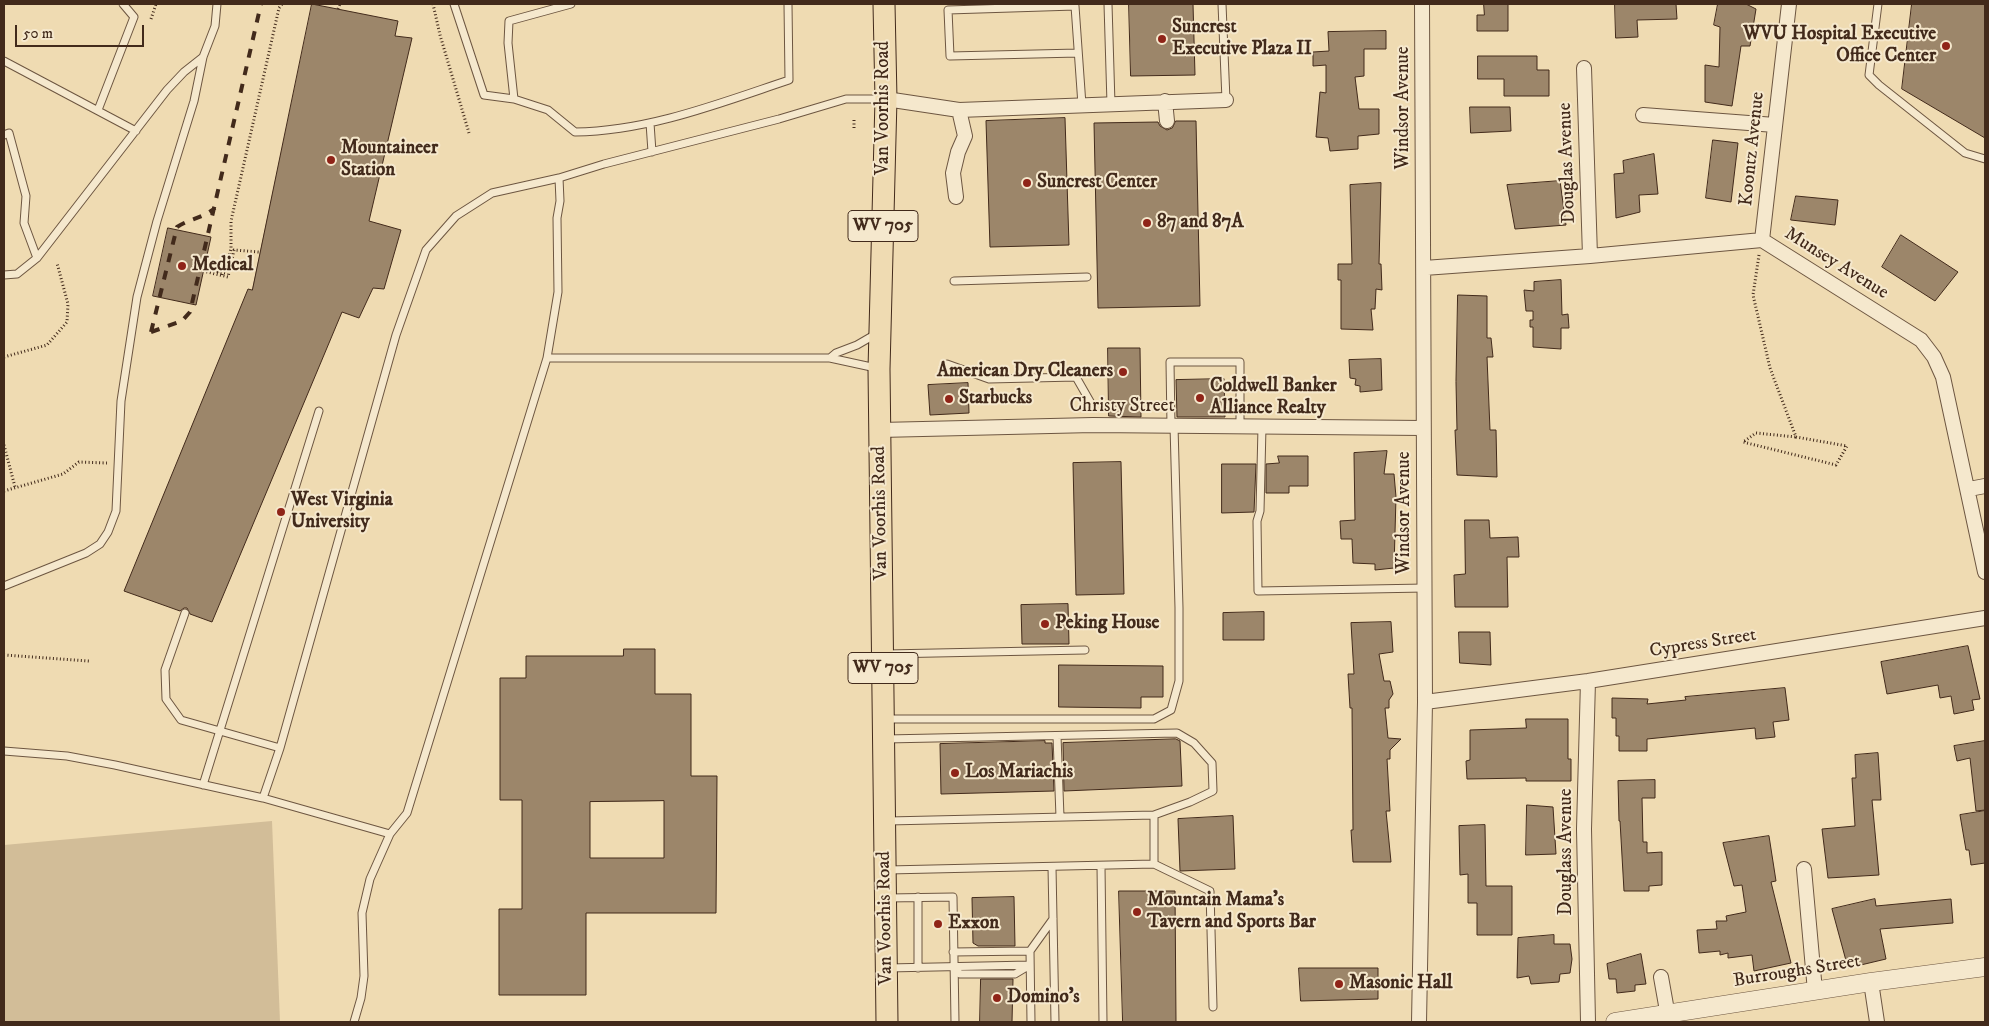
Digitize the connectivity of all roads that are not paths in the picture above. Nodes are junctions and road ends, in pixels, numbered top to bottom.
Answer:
1 (123, 4) edge
2 (217, 4) edge
3 (454, 4) edge
4 (571, 4) edge
5 (788, 4) edge
6 (884, 4) edge
7 (1108, 4) edge
8 (1222, 4) edge
9 (1422, 4) edge
10 (1789, 4) edge
11 (1878, 4) edge
12 (948, 7) edge
13 (1078, 53) junction
14 (203, 57) junction
15 (4, 61) edge
16 (1584, 68) dead end
17 (514, 99) junction
18 (886, 99) junction
19 (1226, 100) joint
20 (1165, 101) junction
21 (1111, 104) junction
22 (1082, 105) junction
23 (98, 110) junction
24 (959, 110) junction
25 (1643, 115) dead end
26 (1166, 122) dead end
27 (650, 123) junction
28 (1774, 125) junction
29 (136, 131) junction
30 (4, 135) edge
31 (652, 152) junction
32 (1985, 159) edge
33 (559, 178) junction
34 (956, 197) dead end
35 (1762, 240) junction
36 (1590, 256) junction
37 (37, 258) junction
38 (1424, 268) junction
39 (4, 275) edge
40 (1087, 277) dead end
41 (954, 281) dead end
42 (880, 332) junction
43 (547, 358) junction
44 (830, 358) junction
45 (947, 364) dead end
46 (879, 369) junction
47 (1092, 406) dead end
48 (319, 411) dead end
49 (1172, 426) junction
50 (1240, 427) junction
51 (1262, 427) junction
52 (1423, 428) junction
53 (880, 430) junction
54 (1985, 486) edge
55 (1969, 489) junction
56 (1985, 572) edge
57 (4, 586) edge
58 (1425, 588) junction
59 (184, 612) dead end
60 (1985, 618) edge
61 (1085, 650) dead end
62 (883, 654) junction
63 (1588, 681) junction
64 (1425, 702) junction
65 (884, 729) junction
66 (219, 732) junction
67 (1057, 736) junction
68 (280, 748) junction
69 (4, 751) edge
70 (203, 785) junction
71 (263, 798) junction
72 (1154, 814) junction
73 (1060, 817) junction
74 (885, 821) junction
75 (390, 834) junction
76 (1154, 864) junction
77 (1052, 866) junction
78 (1101, 866) junction
79 (1804, 869) dead end
80 (886, 870) junction
81 (886, 898) junction
82 (918, 898) junction
83 (1053, 919) junction
84 (1030, 951) junction
85 (953, 952) junction
86 (1030, 965) junction
87 (954, 967) junction
88 (1985, 967) edge
89 (887, 968) junction
90 (918, 968) junction
91 (1661, 977) dead end
92 (1872, 982) junction
93 (1815, 991) junction
94 (1213, 1007) dead end
95 (887, 1014) edge
96 (1668, 1018) edge
97 (354, 1022) edge
98 (874, 1022) edge
99 (955, 1022) edge
100 (1031, 1022) edge
101 (1055, 1022) edge
102 (1103, 1022) edge
103 (1419, 1022) edge
104 (1588, 1022) edge
105 (1615, 1022) edge
106 (1877, 1022) edge

1 - 23 lane
2 - 14 lane
3 - 17 lane
4 - 17 lane
5 - 27 lane
6 - 18 main road, Van Voorhis Road / WV 705
7 - 21 lane
8 - 19 lane
9 - 38 street, Windsor Avenue
10 - 28 street, Koontz Avenue
11 - 32 lane
12 - 13 lane
12 - 13 lane
13 - 22 lane
14 - 29 lane
14 - 57 lane
15 - 23 lane
16 - 36 street, Douglas Avenue
17 - 27 lane
18 - 24 street
18 - 31 lane
18 - 42 main road, Van Voorhis Road / WV 705
19 - 20 street
20 - 21 street
20 - 26 street
21 - 22 street
22 - 24 street
23 - 29 lane
24 - 34 street
25 - 28 street
27 - 31 lane
28 - 35 street, Koontz Avenue
29 - 37 lane
30 - 37 lane
31 - 33 lane
33 - 43 lane
33 - 68 lane
35 - 36 street, Munsey Avenue
35 - 55 street, Munsey Avenue
36 - 38 street, Munsey Avenue
37 - 39 lane
38 - 52 street, Windsor Avenue
40 - 41 lane
42 - 44 lane
42 - 46 main road, Van Voorhis Road / WV 705
43 - 44 lane
43 - 75 lane
44 - 46 lane
45 - 47 lane
46 - 53 main road, Van Voorhis Road / WV 705
48 - 66 lane
49 - 50 street, Christy Street
49 - 50 lane
49 - 53 street, Christy Street
49 - 65 lane
50 - 51 street, Christy Street
51 - 52 street, Christy Street
51 - 58 lane
52 - 58 street, Windsor Avenue
53 - 62 main road, Van Voorhis Road / WV 705
54 - 55 street
55 - 56 street, Munsey Avenue
58 - 64 street, Windsor Avenue
59 - 66 lane
60 - 63 street, Cypress Street
61 - 62 lane
62 - 65 main road, Van Voorhis Road / WV 705
63 - 64 street, Cypress Street
63 - 104 street, Douglass Avenue
64 - 103 street, Windsor Avenue
65 - 67 lane
65 - 74 main road, Van Voorhis Road / WV 705
66 - 68 lane
66 - 70 lane
67 - 72 lane
67 - 73 lane
68 - 71 lane
69 - 70 lane
70 - 71 lane
71 - 75 lane
72 - 73 lane
72 - 76 lane
73 - 74 lane
74 - 80 main road, Van Voorhis Road / WV 705
75 - 97 lane
76 - 78 lane
76 - 94 lane
77 - 78 lane
77 - 80 lane
77 - 83 lane
78 - 102 lane
79 - 93 street
80 - 81 main road, Van Voorhis Road / WV 705
81 - 82 lane
81 - 89 main road, Van Voorhis Road / WV 705
82 - 85 lane
82 - 90 lane
83 - 84 lane
83 - 101 lane
84 - 85 lane
84 - 86 lane
85 - 87 lane
86 - 87 lane
86 - 100 lane
87 - 90 lane
87 - 99 lane
88 - 92 street, Burroughs Street
89 - 90 lane
89 - 95 main road, Van Voorhis Road / WV 705
91 - 96 street
92 - 93 street, Burroughs Street
92 - 106 street
93 - 96 street, Burroughs Street
95 - 98 main road
96 - 105 street, Burroughs Street

